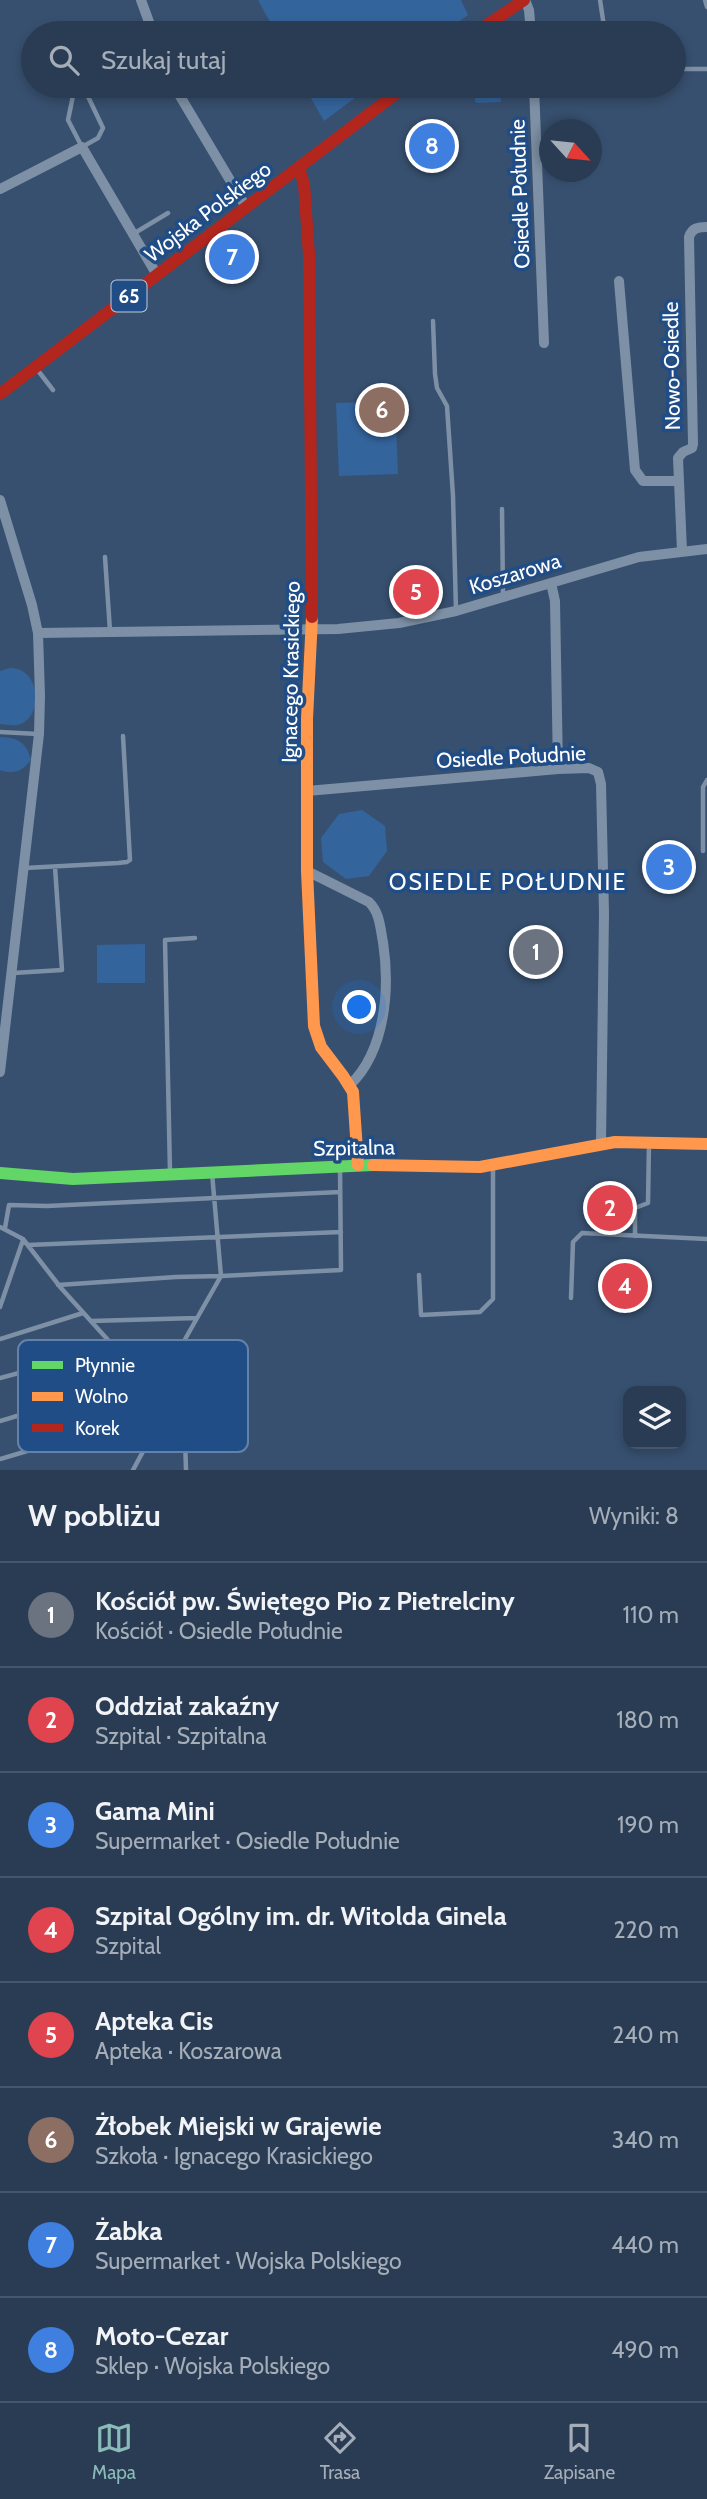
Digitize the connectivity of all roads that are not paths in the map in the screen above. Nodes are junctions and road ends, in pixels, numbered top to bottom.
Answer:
1 (141, 0) edge
2 (524, 0) edge
3 (600, 0) edge
4 (705, 0) edge
5 (707, 7) edge
6 (149, 21) edge
7 (493, 21) edge
8 (530, 21) edge
9 (603, 21) edge
10 (686, 69) edge
11 (707, 69) edge
12 (73, 98) edge
13 (89, 98) edge
14 (181, 98) edge
15 (390, 98) edge
16 (534, 98) edge
17 (82, 147) junction
18 (299, 168) junction
19 (0, 189) edge
20 (246, 207) junction
21 (168, 213) dead end
22 (707, 227) edge
23 (133, 234) junction
24 (157, 275) junction
25 (619, 281) dead end
26 (433, 321) dead end
27 (544, 344) dead end
28 (36, 367) junction
29 (53, 390) dead end
30 (0, 394) edge
31 (678, 481) junction
32 (0, 500) edge
33 (502, 509) dead end
34 (707, 550) edge
35 (682, 551) junction
36 (105, 557) dead end
37 (551, 583) junction
38 (503, 597) junction
39 (456, 611) junction
40 (312, 629) junction
41 (110, 632) junction
42 (38, 633) junction
43 (0, 732) edge
44 (39, 734) junction
45 (123, 736) dead end
46 (558, 769) junction
47 (707, 780) edge
48 (307, 791) junction
49 (704, 850) dead end
50 (55, 867) junction
51 (24, 868) junction
52 (307, 872) junction
53 (195, 939) dead end
54 (11, 973) junction
55 (5, 989) edge
56 (0, 1072) edge
57 (351, 1084) junction
58 (649, 1142) junction
59 (601, 1143) junction
60 (707, 1144) edge
61 (340, 1166) junction
62 (358, 1166) junction
63 (493, 1166) junction
64 (0, 1172) edge
65 (212, 1172) junction
66 (170, 1174) junction
67 (340, 1192) junction
68 (213, 1198) junction
69 (3, 1227) edge
70 (341, 1232) junction
71 (635, 1236) junction
72 (217, 1238) junction
73 (23, 1239) junction
74 (707, 1239) edge
75 (28, 1245) junction
76 (419, 1275) dead end
77 (221, 1276) junction
78 (58, 1285) junction
79 (571, 1298) dead end
80 (0, 1307) edge
81 (83, 1313) junction
82 (198, 1318) junction
83 (91, 1321) junction
84 (0, 1339) edge
85 (109, 1340) edge
86 (185, 1340) edge
87 (18, 1373) edge
88 (0, 1378) edge
89 (18, 1416) edge
90 (0, 1421) edge
91 (26, 1452) edge
92 (143, 1452) edge
93 (185, 1452) edge
94 (0, 1459) edge
95 (134, 1470) edge
96 (186, 1470) edge

1 - 6 street
2 - 7 street
2 - 8 street
3 - 9 lane
4 - 5 lane
10 - 11 lane
12 - 17 lane
13 - 17 lane
14 - 20 street
15 - 18 street, Wojska Polskiego / 65
16 - 27 street, Osiedle Południe
17 - 19 street
17 - 23 street
18 - 20 street, Wojska Polskiego / 65
18 - 40 street, Ignacego Krasickiego
20 - 24 street, Wojska Polskiego / 65
21 - 23 lane
22 - 31 street, Nowo-Osiedle
23 - 24 street
24 - 28 street, Wojska Polskiego / 65
25 - 31 street
26 - 39 lane
28 - 29 lane
28 - 30 street, Wojska Polskiego / 65
31 - 35 street, Nowo-Osiedle
32 - 42 street
33 - 38 lane
34 - 35 street, Koszarowa
35 - 37 street, Koszarowa
36 - 41 lane
37 - 38 street, Koszarowa
37 - 46 street
38 - 39 street, Koszarowa
39 - 40 street, Koszarowa
40 - 41 street, Koszarowa
40 - 48 street, Ignacego Krasickiego
41 - 42 street, Koszarowa
42 - 44 street
43 - 44 lane
44 - 51 street
45 - 50 lane
46 - 48 street, Osiedle Południe
46 - 59 street, Osiedle Południe
47 - 49 lane
48 - 52 street, Ignacego Krasickiego
50 - 51 lane
50 - 54 lane
51 - 54 street
52 - 57 street, Ignacego Krasickiego
52 - 57 street
53 - 66 lane
54 - 55 street
55 - 56 street
57 - 62 street
58 - 59 street, Szpitalna
58 - 60 street, Szpitalna
58 - 71 lane
59 - 63 street, Szpitalna
61 - 62 street, Szpitalna
61 - 65 street, Szpitalna
61 - 67 lane
62 - 63 street, Szpitalna
63 - 76 lane
64 - 66 street, Szpitalna
65 - 66 street, Szpitalna
65 - 68 lane
67 - 68 lane
67 - 70 lane
68 - 69 lane
68 - 72 lane
69 - 73 lane
70 - 72 lane
70 - 77 lane
71 - 74 lane
71 - 79 lane
72 - 75 lane
72 - 77 lane
73 - 75 lane
73 - 80 lane
75 - 78 lane
77 - 78 lane
77 - 82 lane
78 - 81 lane
81 - 83 lane
81 - 84 lane
82 - 83 lane
82 - 86 lane
83 - 85 lane
87 - 88 lane
89 - 90 lane
91 - 94 lane
92 - 95 lane
93 - 96 lane

